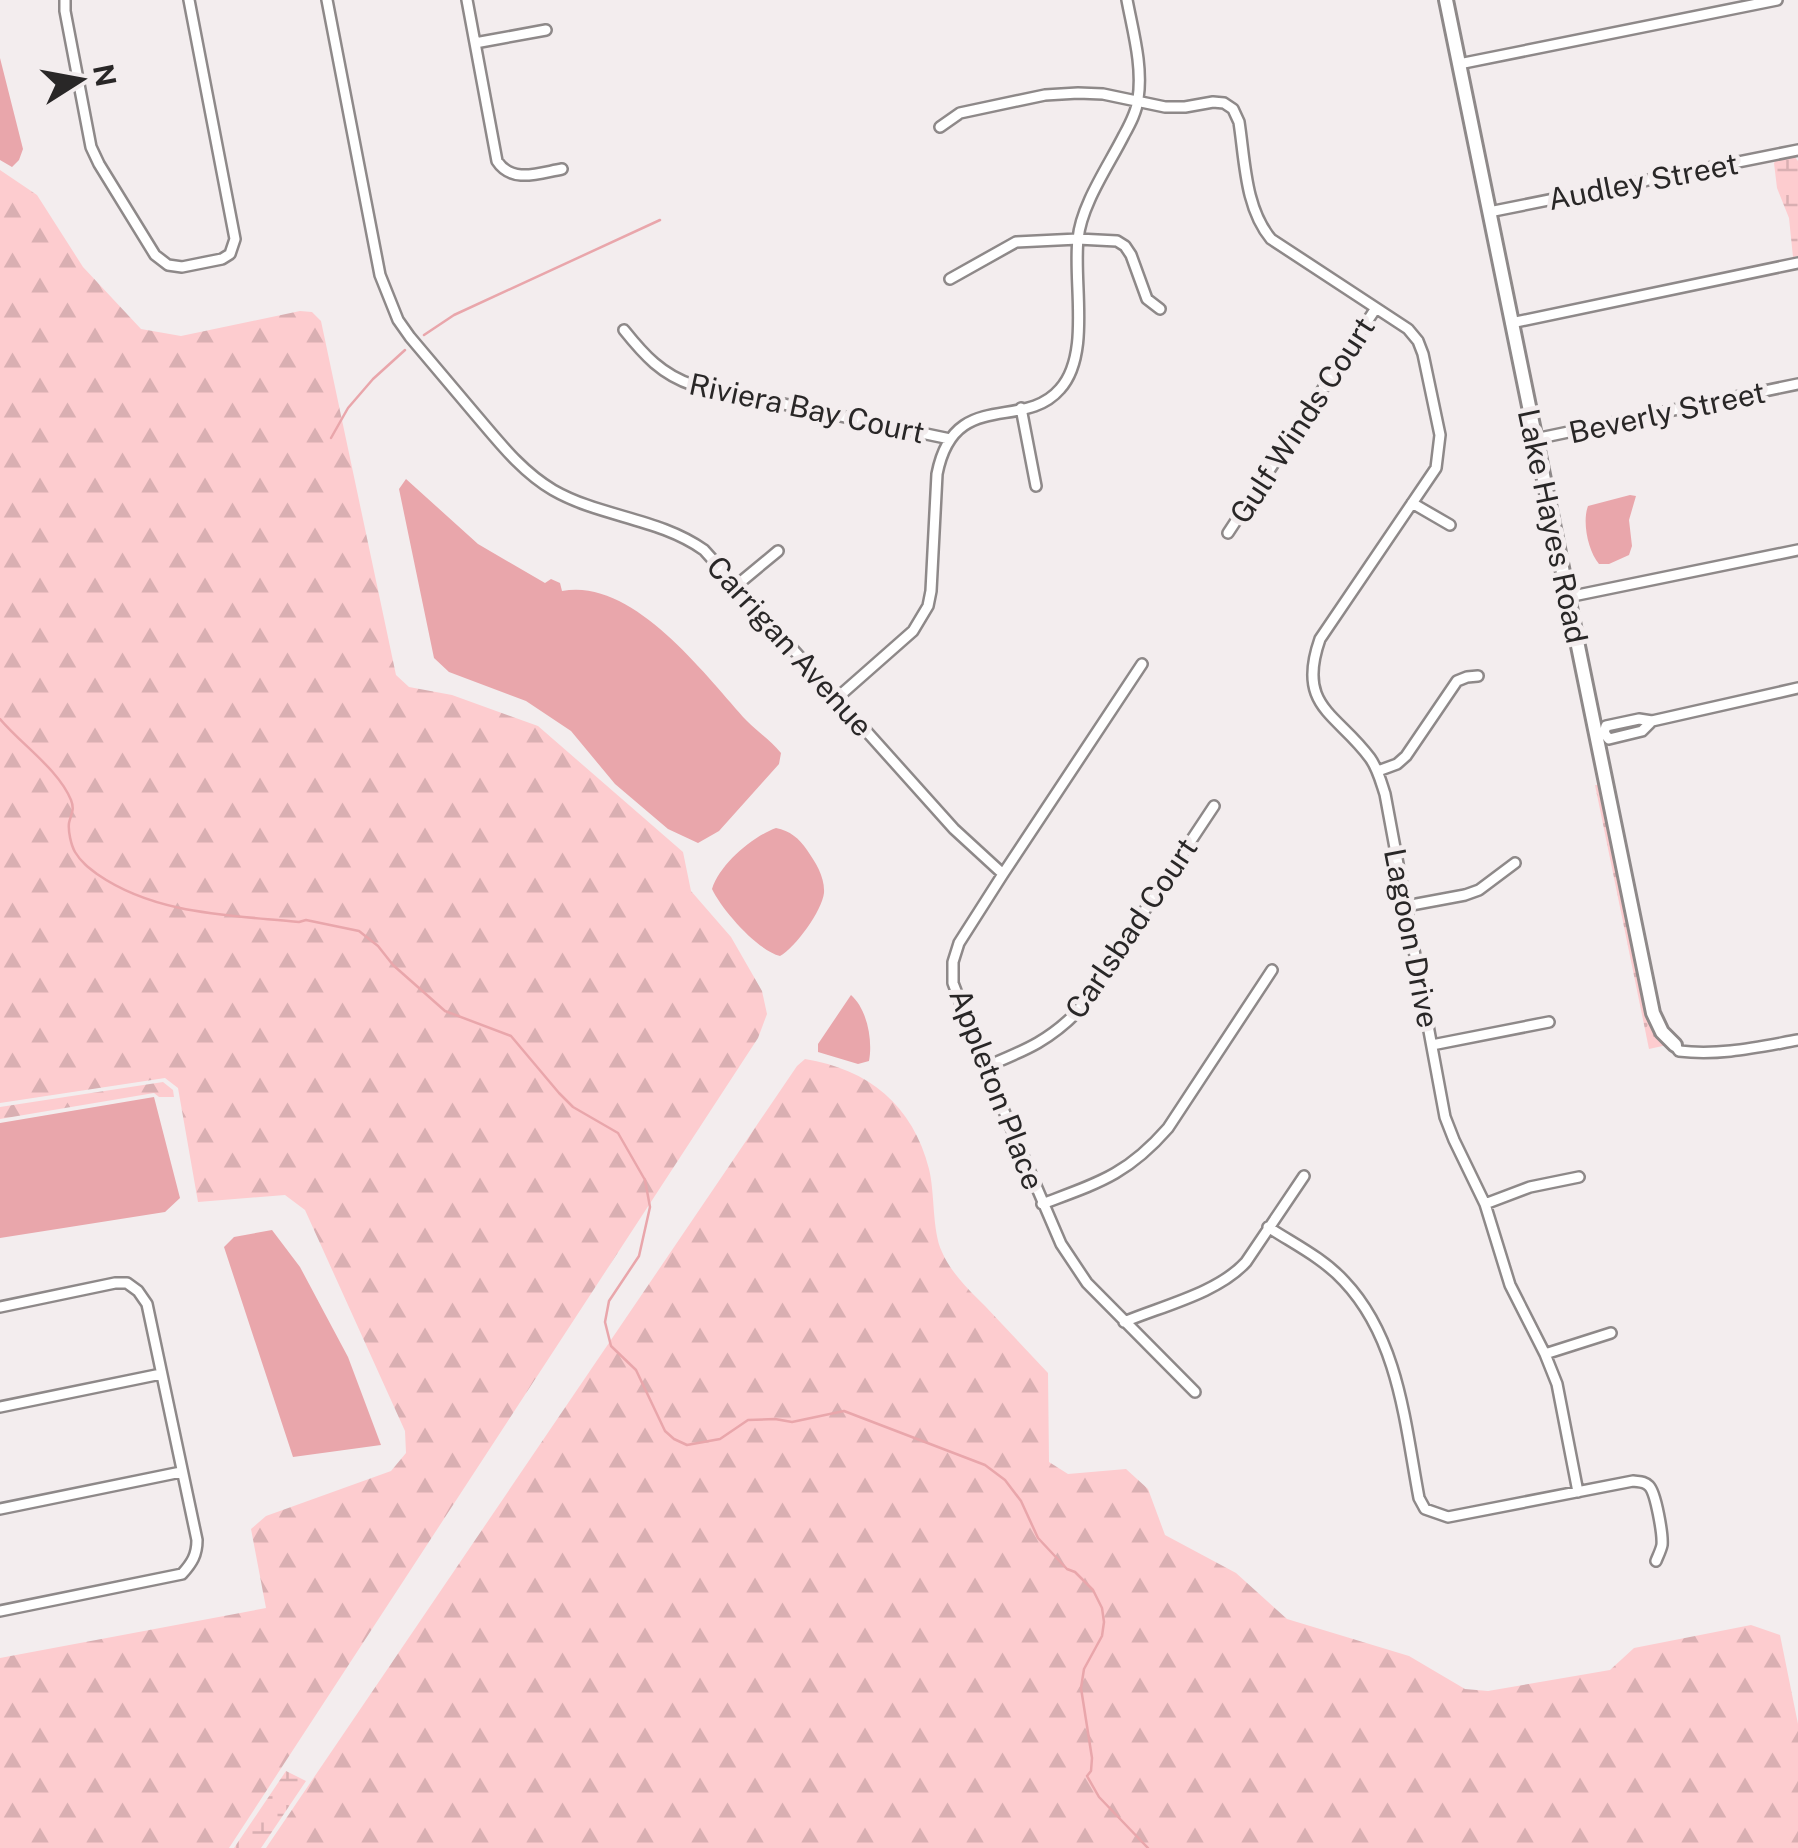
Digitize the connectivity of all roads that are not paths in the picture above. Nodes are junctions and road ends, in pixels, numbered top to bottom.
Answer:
1 (65, 0) edge
2 (189, 0) edge
3 (327, 0) edge
4 (467, 0) edge
5 (1126, 0) edge
6 (1446, 0) edge
7 (1777, 0) edge
8 (546, 30) dead end
9 (475, 44) junction
10 (1459, 64) junction
11 (1138, 102) junction
12 (940, 127) dead end
13 (1798, 150) edge
14 (562, 169) dead end
15 (1489, 212) junction
16 (1078, 239) junction
17 (1798, 263) edge
18 (950, 279) dead end
19 (1376, 308) junction
20 (1160, 309) dead end
21 (1511, 323) junction
22 (624, 330) dead end
23 (1798, 384) edge
24 (1022, 408) junction
25 (950, 439) junction
26 (1535, 440) junction
27 (1036, 486) dead end
28 (1412, 503) junction
29 (1450, 525) dead end
30 (1228, 533) dead end
31 (778, 550) dead end
32 (1798, 550) edge
33 (737, 585) junction
34 (1568, 597) junction
35 (1142, 664) dead end
36 (1478, 676) dead end
37 (1798, 688) edge
38 (837, 698) junction
39 (1600, 734) junction
40 (1378, 772) junction
41 (1214, 806) dead end
42 (1515, 863) dead end
43 (1002, 874) junction
44 (1406, 906) junction
45 (1272, 970) dead end
46 (1549, 1022) dead end
47 (1798, 1040) edge
48 (1432, 1044) junction
49 (1674, 1046) joint
50 (985, 1067) junction
51 (1304, 1176) dead end
52 (1579, 1177) dead end
53 (1042, 1204) junction
54 (1485, 1204) junction
55 (1268, 1228) junction
56 (0, 1307) edge
57 (1124, 1322) junction
58 (1611, 1333) dead end
59 (1544, 1354) junction
60 (161, 1374) junction
61 (1195, 1392) dead end
62 (0, 1408) edge
63 (181, 1472) junction
64 (1578, 1492) junction
65 (0, 1509) edge
66 (1656, 1561) dead end
67 (0, 1611) edge

1 - 2 street
3 - 33 street, Carrigan Avenue
4 - 9 street
5 - 11 street
6 - 10 street, Lake Hayes Road
7 - 10 street
8 - 9 street
9 - 14 street
10 - 15 street, Lake Hayes Road
11 - 12 street
11 - 16 street
11 - 19 street, Lagoon Drive
13 - 15 street, Audley Street
15 - 21 street, Lake Hayes Road
16 - 18 street
16 - 20 street
16 - 24 street
17 - 21 street
19 - 28 street, Lagoon Drive
19 - 30 street, Gulf Winds Court
21 - 26 street, Lake Hayes Road
22 - 25 street, Riviera Bay Court
23 - 26 street, Beverly Street
24 - 25 street
24 - 27 street
25 - 38 street
26 - 34 street, Lake Hayes Road
28 - 29 street
28 - 40 street, Lagoon Drive
31 - 33 street
32 - 34 street
33 - 38 street, Carrigan Avenue
34 - 39 street, Lake Hayes Road
35 - 43 street, Appleton Place
36 - 40 street
37 - 39 street
38 - 43 street, Carrigan Avenue
39 - 49 street, Lake Hayes Road
40 - 44 street, Lagoon Drive
41 - 50 street, Carlsbad Court
42 - 44 street
43 - 50 street, Appleton Place
44 - 48 street, Lagoon Drive
45 - 53 street
46 - 48 street
47 - 49 street
48 - 54 street, Lagoon Drive
50 - 53 street, Appleton Place
51 - 55 street
52 - 54 street
53 - 57 street, Appleton Place
54 - 59 street, Lagoon Drive
55 - 57 street
55 - 64 street
56 - 60 street
57 - 61 street, Appleton Place
58 - 59 street
59 - 64 street, Lagoon Drive
60 - 62 street
60 - 63 street
63 - 65 street
63 - 67 street
64 - 66 street

